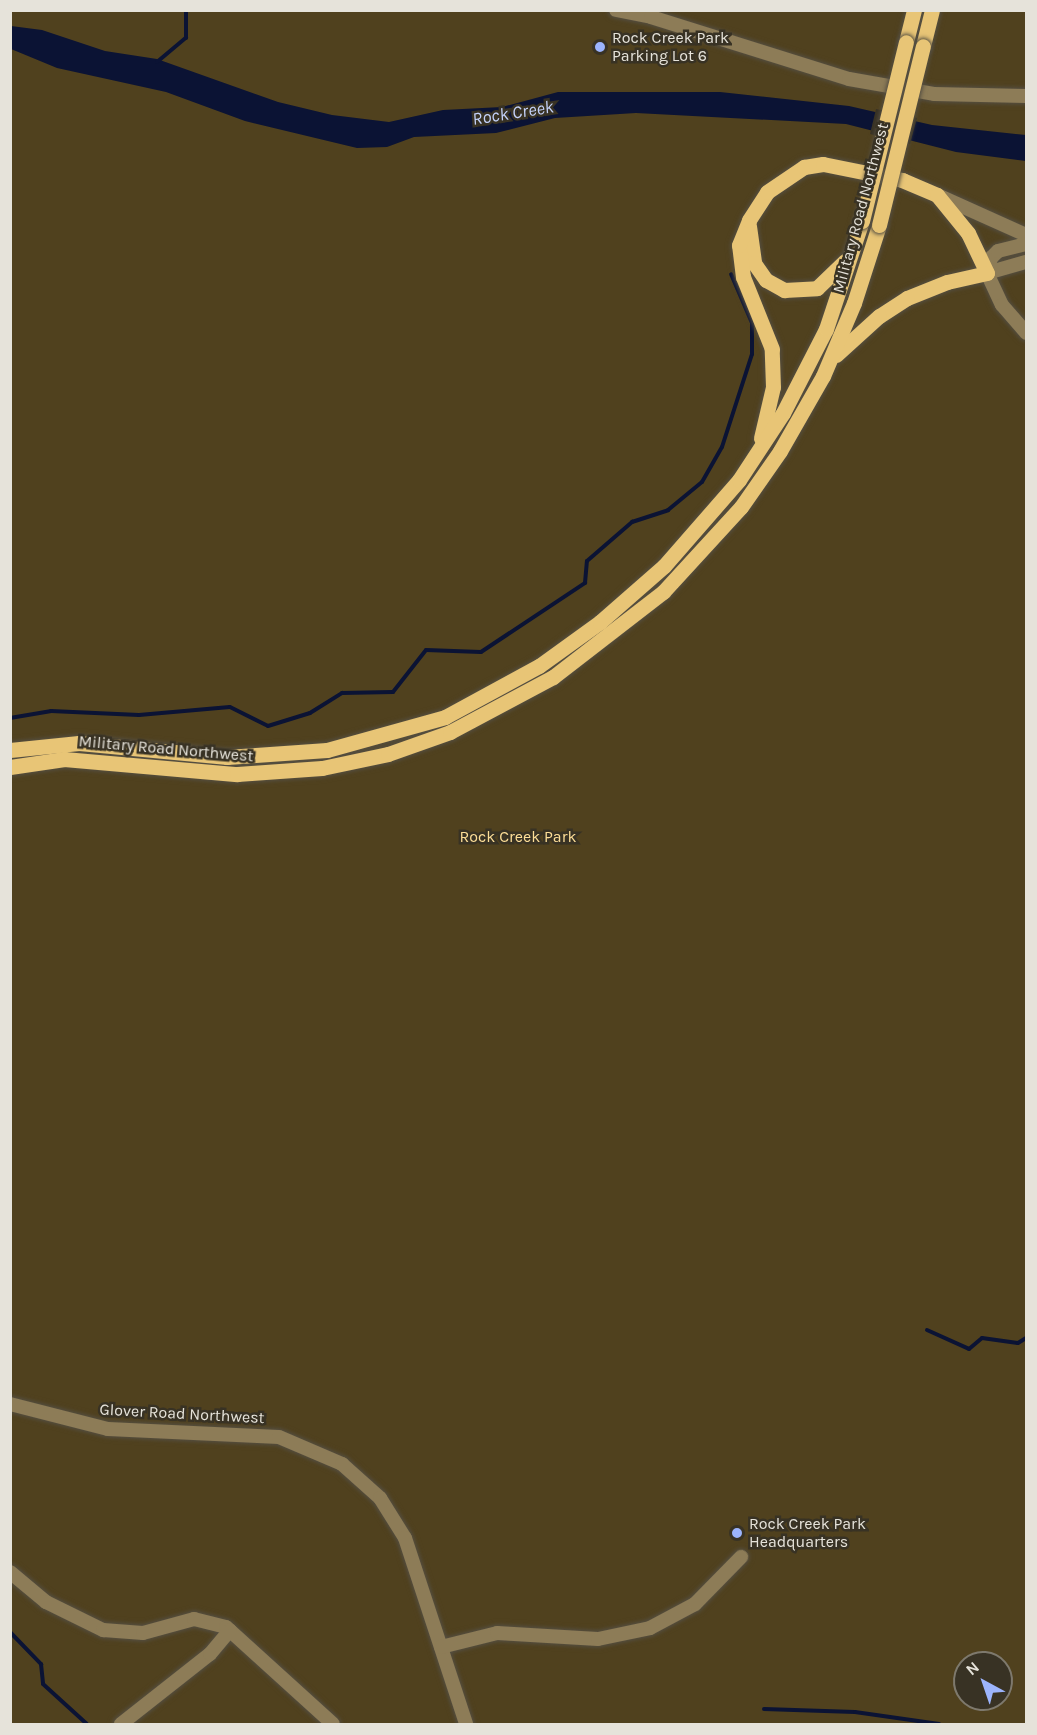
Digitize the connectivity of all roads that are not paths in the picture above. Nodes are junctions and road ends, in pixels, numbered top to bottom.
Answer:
1 (616, 10) edge
2 (914, 10) edge
3 (932, 10) edge
4 (1026, 96) edge
5 (937, 195) junction
6 (749, 220) junction
7 (1026, 235) edge
8 (1026, 244) edge
9 (853, 250) junction
10 (1026, 262) edge
11 (987, 273) junction
12 (1026, 333) edge
13 (823, 376) junction
14 (754, 458) junction
15 (10, 750) edge
16 (10, 767) edge
17 (10, 1404) edge
18 (741, 1557) dead end
19 (10, 1572) edge
20 (230, 1630) junction
21 (441, 1647) junction
22 (121, 1725) edge
23 (333, 1725) edge
24 (466, 1725) edge

1 - 4 street
2 - 9 main road, Military Road Northwest, bridge
3 - 13 main road, Military Road Northwest, bridge
5 - 6 main road
5 - 7 street
5 - 11 main road
6 - 9 main road
6 - 14 main road
8 - 11 street
9 - 14 main road, Military Road Northwest
10 - 11 street
11 - 12 street
11 - 13 main road
13 - 16 main road, Military Road Northwest
14 - 15 main road, Military Road Northwest
17 - 21 street, Glover Road Northwest
18 - 21 street
19 - 20 street
20 - 22 street
20 - 23 street
21 - 24 street, Glover Road Northwest

